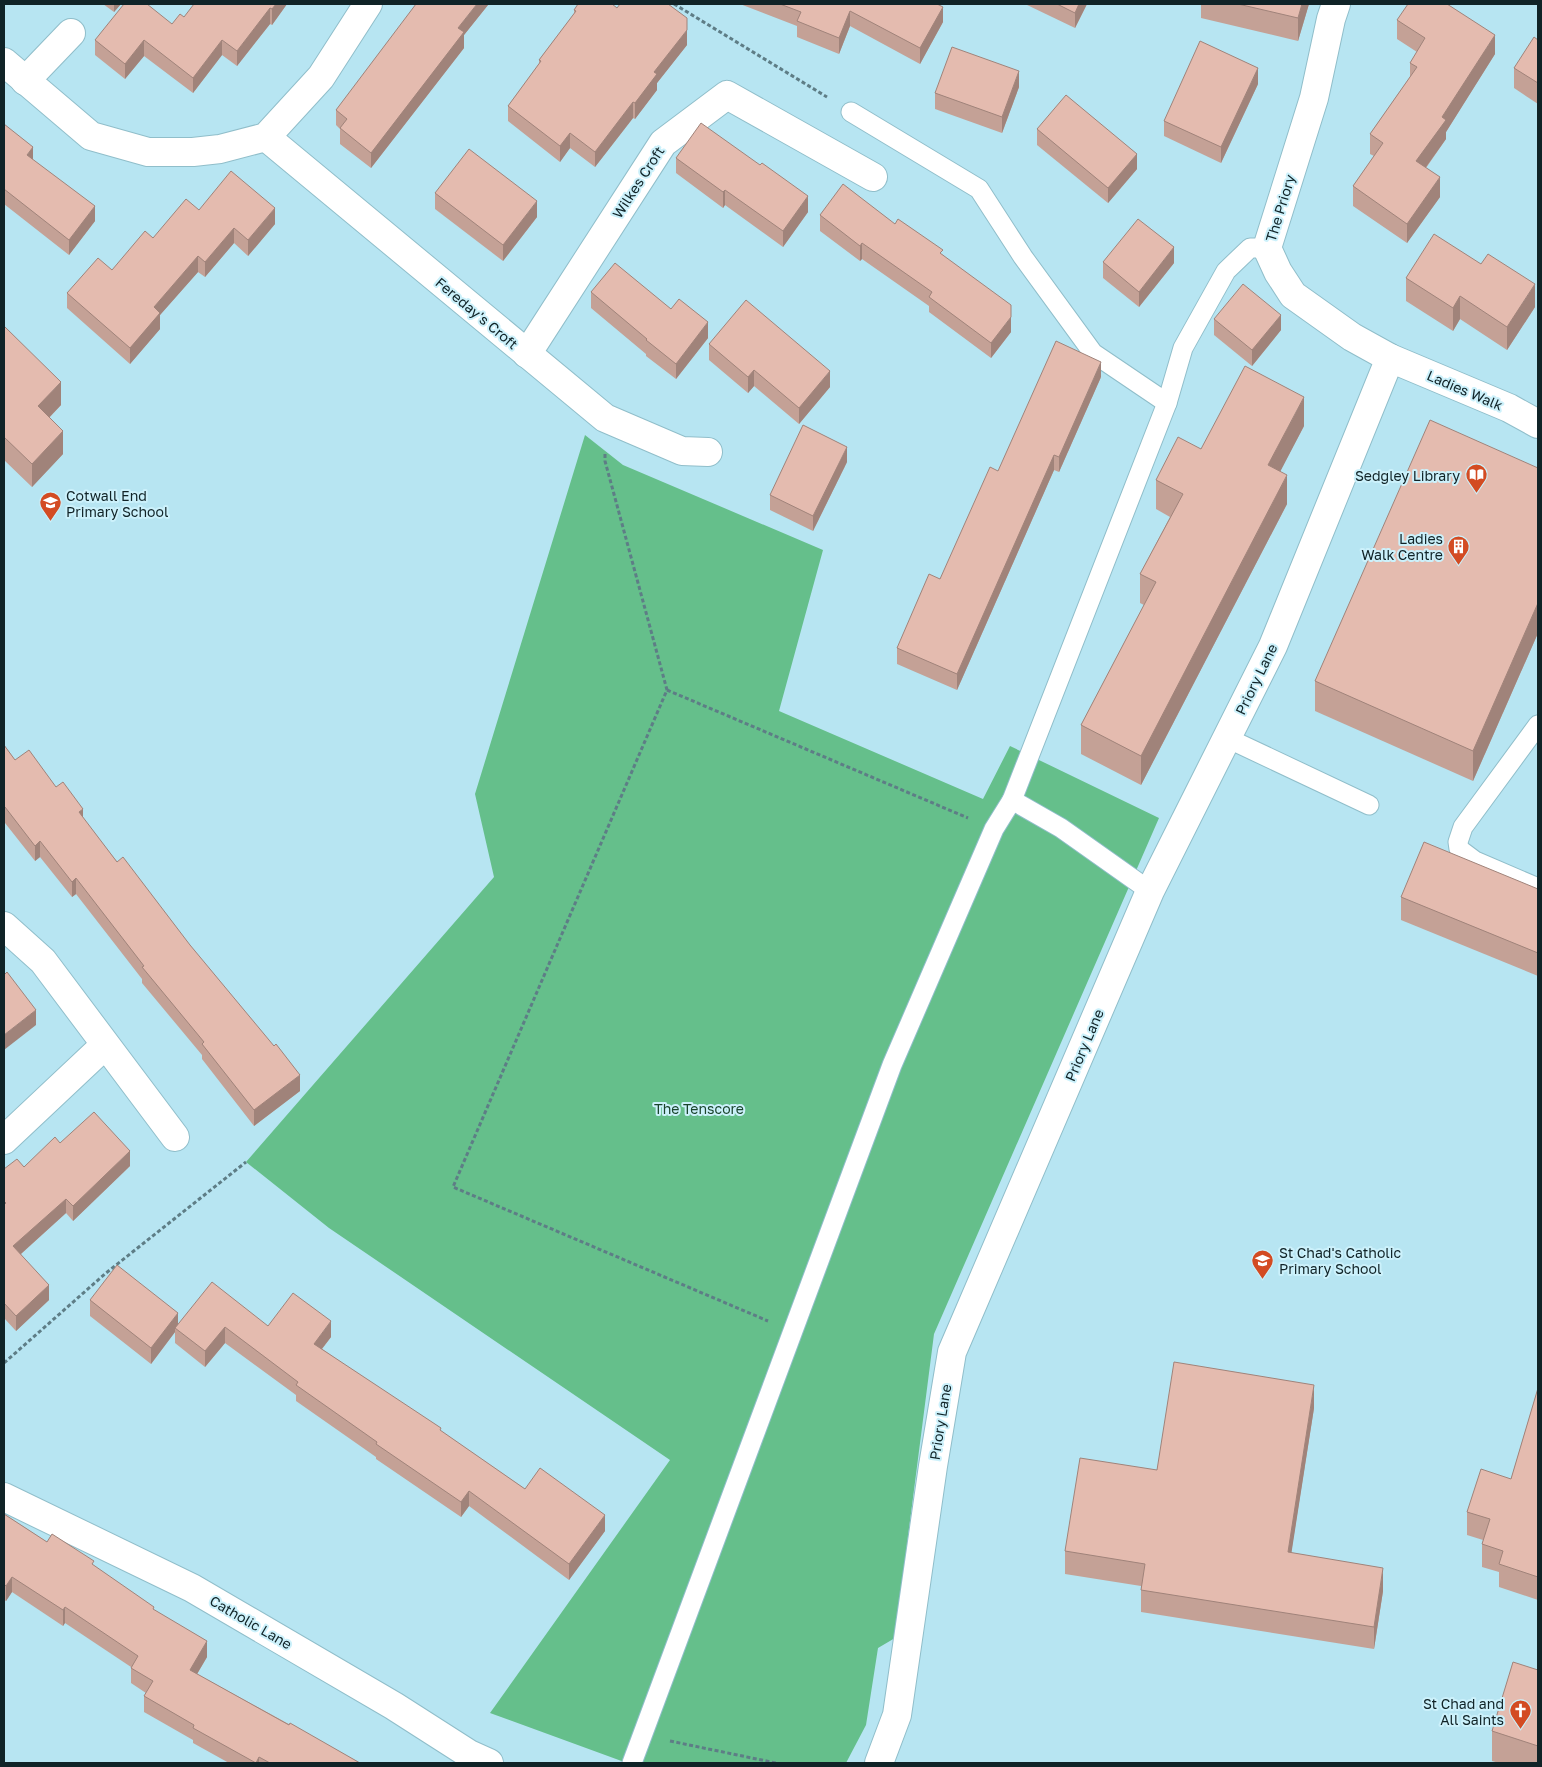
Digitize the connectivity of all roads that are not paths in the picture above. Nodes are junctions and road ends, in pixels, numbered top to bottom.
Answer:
1 (368, 4) edge
2 (1336, 4) edge
3 (71, 33) dead end
4 (4, 62) edge
5 (25, 81) junction
6 (851, 112) road end
7 (266, 137) junction
8 (873, 177) dead end
9 (1268, 248) junction
10 (527, 354) junction
11 (1390, 358) junction
12 (1166, 403) junction
13 (1538, 424) edge
14 (708, 452) dead end
15 (1538, 725) edge
16 (1227, 738) junction
17 (1012, 800) junction
18 (1369, 805) dead end
19 (1538, 888) edge
20 (1150, 892) junction
21 (4, 926) edge
22 (105, 1045) junction
23 (175, 1137) dead end
24 (4, 1140) edge
25 (4, 1497) edge
26 (476, 1760) edge
27 (632, 1763) edge
28 (879, 1763) edge

1 - 7 street
2 - 9 street, The Priory
3 - 5 street
4 - 5 street
5 - 7 street
6 - 12 lane
7 - 10 street, Fereday's Croft
8 - 10 street, Wilkes Croft
9 - 11 street, The Priory
9 - 12 lane
10 - 14 street, Fereday's Croft
11 - 13 street, Ladies Walk
11 - 16 street, Priory Lane
12 - 17 lane
15 - 19 lane
16 - 18 lane
16 - 20 street, Priory Lane
17 - 20 lane
17 - 27 lane
20 - 28 street, Priory Lane
21 - 22 street
22 - 23 street
22 - 24 street
25 - 26 street, Catholic Lane

